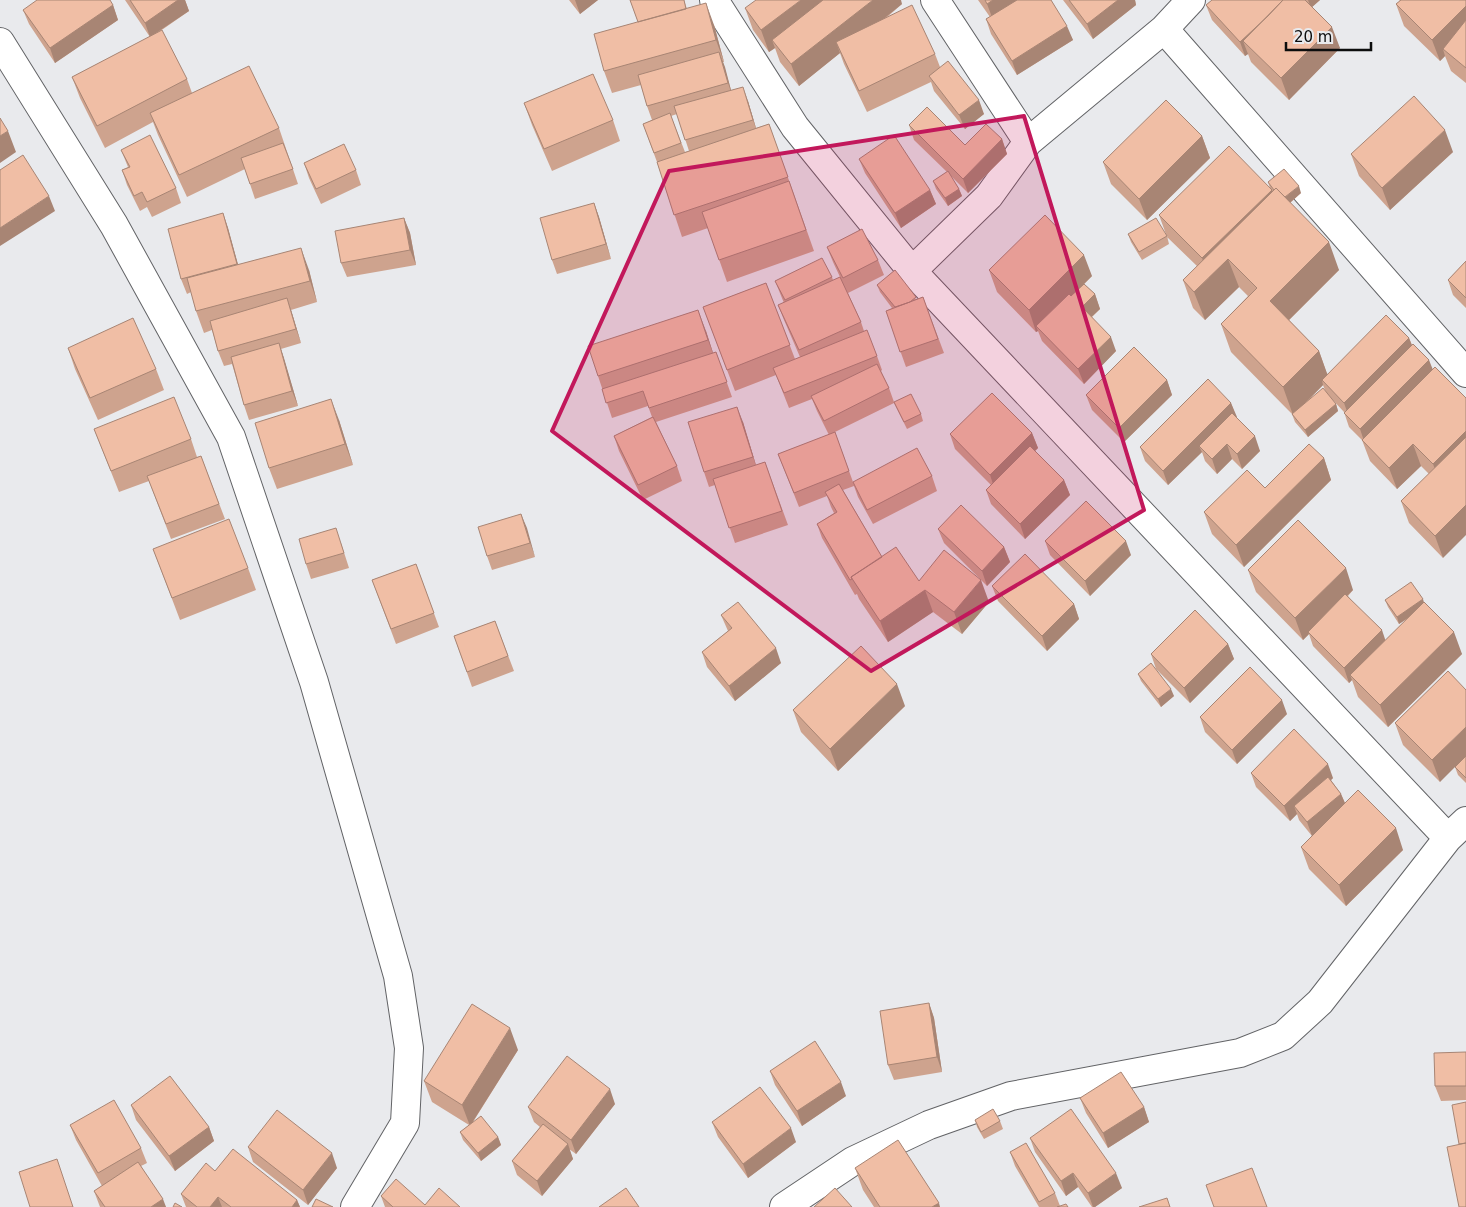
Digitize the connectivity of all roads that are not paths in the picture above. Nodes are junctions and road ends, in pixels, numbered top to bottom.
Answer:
1 (714, 0) edge
2 (935, 0) edge
3 (1191, 0) edge
4 (1164, 29) junction
5 (0, 42) edge
6 (1028, 142) junction
7 (912, 271) junction
8 (1466, 373) edge
9 (1457, 830) edge
10 (355, 1207) edge
11 (784, 1207) edge

1 - 7 street
2 - 6 street
3 - 4 street
4 - 6 street
4 - 8 street
5 - 10 street
6 - 7 street
7 - 9 street
9 - 11 street

